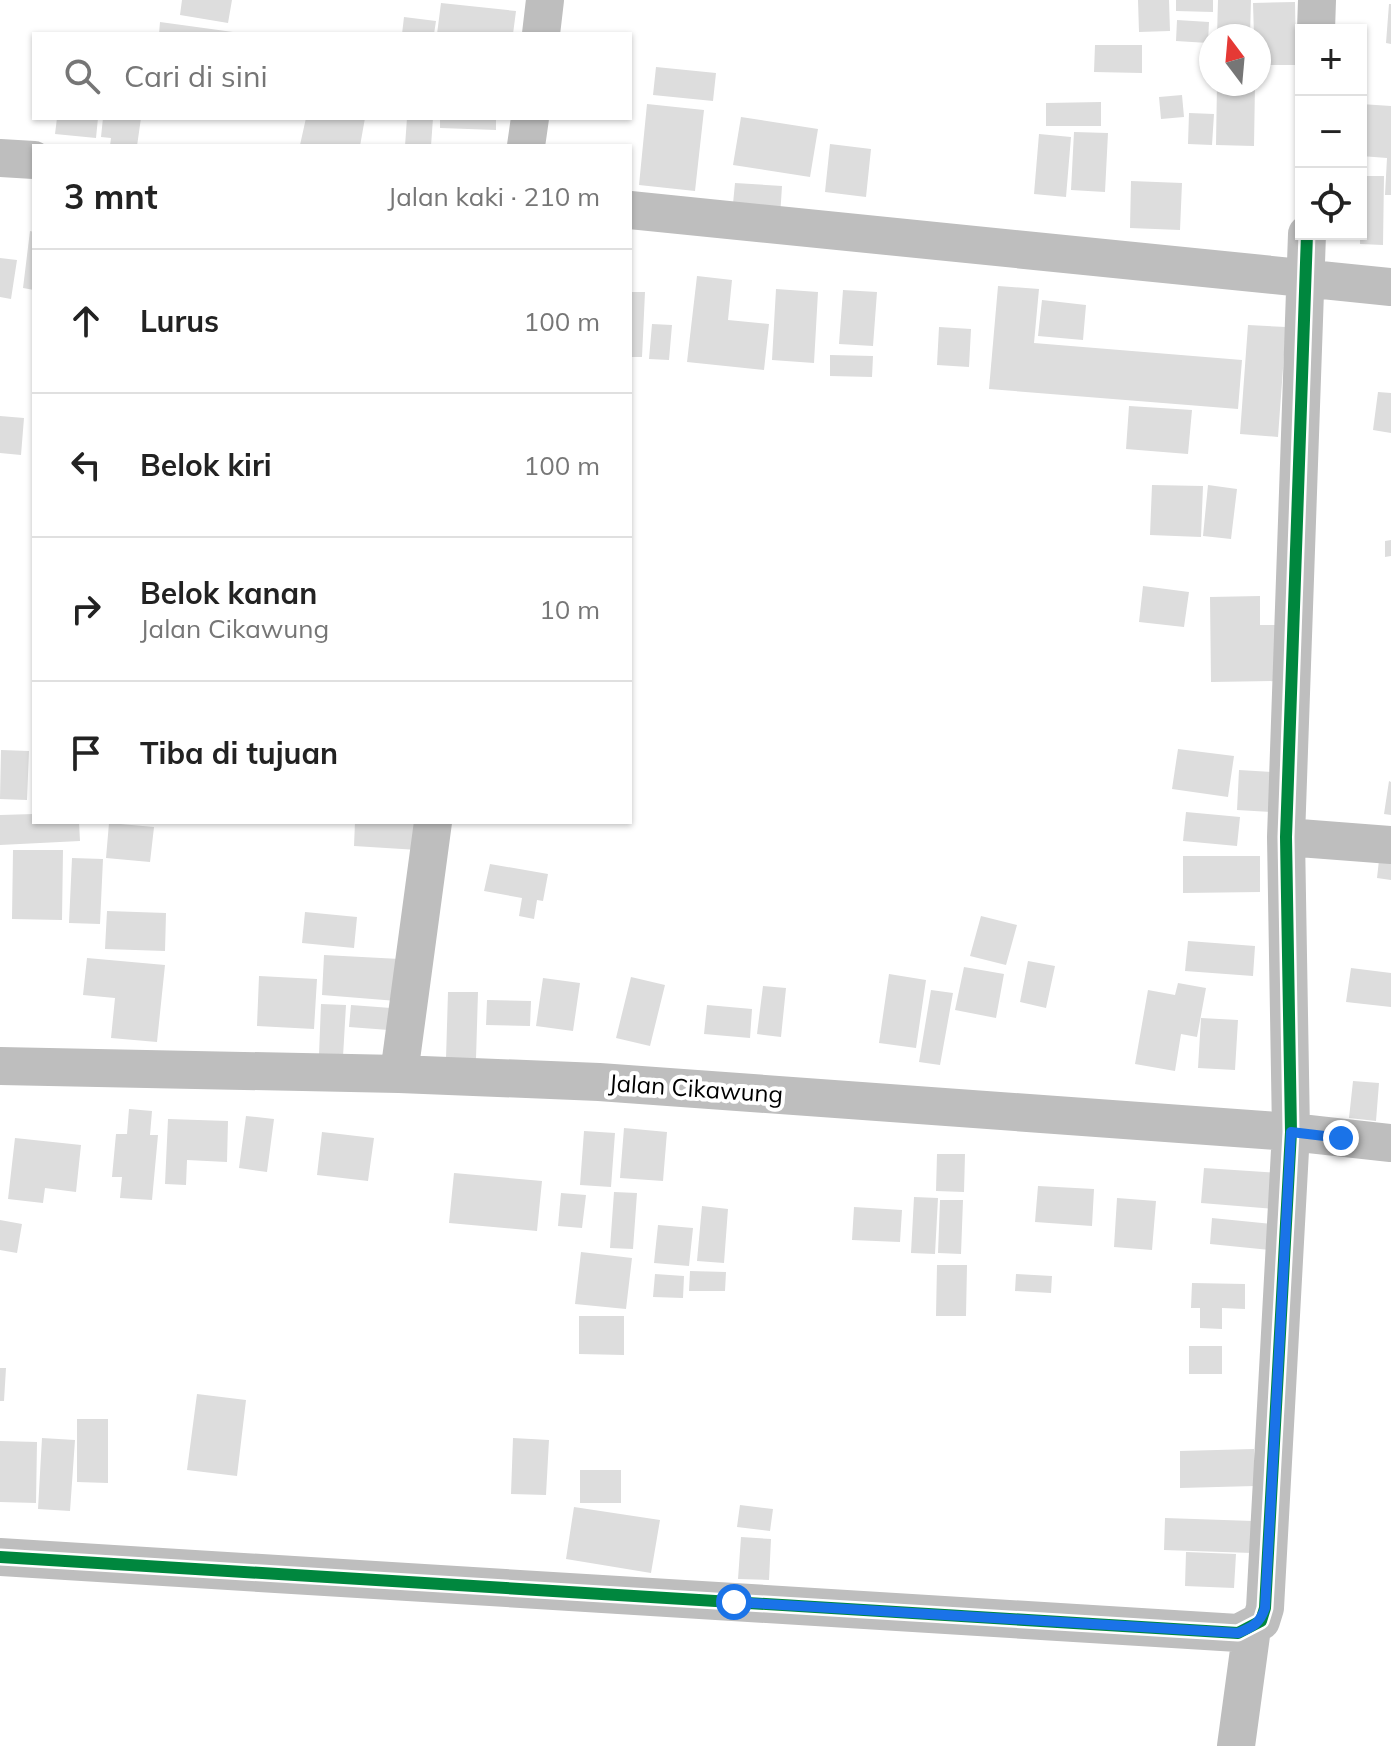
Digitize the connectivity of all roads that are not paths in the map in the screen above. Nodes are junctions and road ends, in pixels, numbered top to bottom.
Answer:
1 (545, 0) edge
2 (1317, 0) edge
3 (1316, 24) edge
4 (541, 32) edge
5 (530, 120) edge
6 (526, 144) edge
7 (0, 158) edge
8 (32, 160) edge
9 (632, 210) edge
10 (1307, 240) edge
11 (1305, 278) junction
12 (1391, 287) edge
13 (433, 824) edge
14 (1286, 837) junction
15 (1391, 845) edge
16 (0, 1066) edge
17 (399, 1074) junction
18 (1291, 1132) junction
19 (1391, 1143) edge
20 (0, 1557) edge
21 (1252, 1628) junction
22 (1236, 1746) edge

1 - 4 street
2 - 3 street
5 - 6 street
7 - 8 street
9 - 11 street
10 - 11 street
11 - 12 street
11 - 14 street
13 - 17 street
14 - 15 street
14 - 18 street
16 - 17 street, Jalan Cikawung
17 - 18 street, Jalan Cikawung
18 - 19 street, Jalan Cikawung
18 - 21 street
20 - 21 street
21 - 22 street

